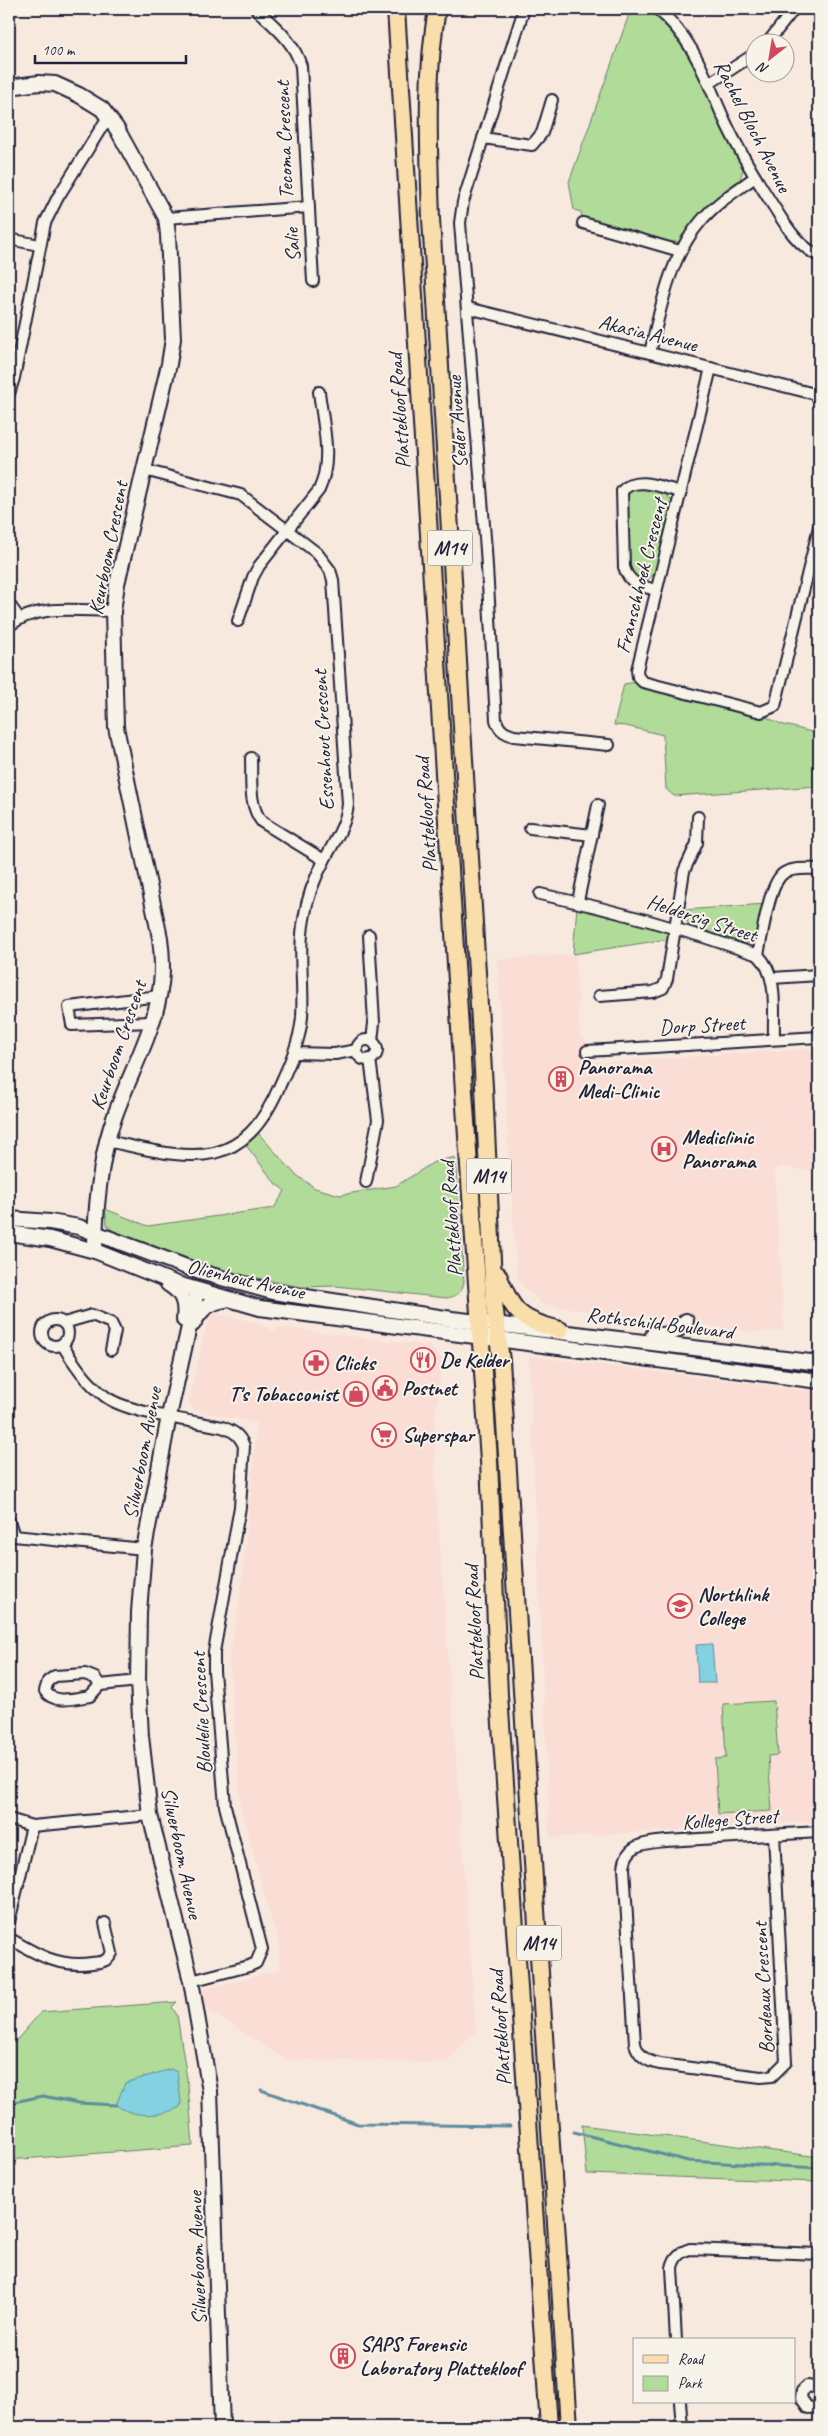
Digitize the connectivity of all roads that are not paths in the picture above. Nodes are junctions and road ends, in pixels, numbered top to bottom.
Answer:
1 (396, 9) edge
2 (436, 9) edge
3 (524, 9) edge
4 (657, 9) edge
5 (794, 9) edge
6 (258, 10) edge
7 (776, 32) edge
8 (746, 60) edge
9 (710, 83) junction
10 (9, 87) edge
11 (552, 100) dead end
12 (108, 117) junction
13 (483, 138) junction
14 (755, 177) junction
15 (308, 207) junction
16 (166, 218) junction
17 (583, 223) dead end
18 (9, 239) edge
19 (40, 245) junction
20 (680, 251) junction
21 (819, 256) edge
22 (313, 281) dead end
23 (468, 308) junction
24 (650, 353) junction
25 (711, 368) junction
26 (319, 392) dead end
27 (9, 394) edge
28 (819, 394) edge
29 (144, 470) junction
30 (681, 492) junction
31 (819, 527) edge
32 (287, 530) junction
33 (656, 590) junction
34 (9, 604) edge
35 (113, 611) junction
36 (19, 618) junction
37 (238, 620) dead end
38 (9, 626) edge
39 (610, 745) dead end
40 (251, 758) dead end
41 (598, 805) dead end
42 (698, 817) dead end
43 (530, 828) dead end
44 (592, 835) junction
45 (324, 860) junction
46 (819, 869) edge
47 (540, 894) dead end
48 (578, 901) junction
49 (677, 927) junction
50 (369, 935) dead end
51 (758, 955) junction
52 (819, 975) edge
53 (772, 978) junction
54 (159, 996) junction
55 (599, 996) dead end
56 (151, 1022) junction
57 (819, 1037) edge
58 (774, 1039) junction
59 (372, 1041) junction
60 (357, 1050) junction
61 (587, 1050) dead end
62 (294, 1053) junction
63 (370, 1059) junction
64 (107, 1141) junction
65 (366, 1182) dead end
66 (9, 1219) edge
67 (95, 1232) junction
68 (9, 1233) edge
69 (95, 1250) junction
70 (143, 1251) junction
71 (493, 1264) junction
72 (150, 1274) junction
73 (232, 1282) junction
74 (197, 1291) junction
75 (226, 1300) junction
76 (686, 1321) dead end
77 (64, 1323) junction
78 (480, 1330) junction
79 (560, 1330) junction
80 (497, 1331) junction
81 (186, 1334) junction
82 (600, 1335) junction
83 (62, 1344) junction
84 (111, 1350) dead end
85 (819, 1363) edge
86 (819, 1381) edge
87 (169, 1416) junction
88 (9, 1522) edge
89 (11, 1537) edge
90 (144, 1549) junction
91 (138, 1681) junction
92 (100, 1685) junction
93 (150, 1815) junction
94 (9, 1819) edge
95 (32, 1826) junction
96 (819, 1832) edge
97 (774, 1835) junction
98 (642, 1844) joint
99 (9, 1922) edge
100 (105, 1923) dead end
101 (9, 1938) edge
102 (191, 1981) junction
103 (819, 2254) edge
104 (676, 2338) edge
105 (819, 2388) edge
106 (680, 2404) edge
107 (819, 2407) edge
108 (222, 2427) edge
109 (549, 2427) edge
110 (569, 2427) edge
111 (682, 2427) edge

1 - 78 main road, Plattekloof Road / M14
2 - 71 main road, Plattekloof Road / M14
3 - 13 street, Seder Avenue
4 - 9 street, Rachel Bloch Avenue
5 - 7 street
6 - 15 street, Tecoma Crescent
8 - 9 street
9 - 14 street, Rachel Bloch Avenue
10 - 12 street, Keurboom Crescent
11 - 13 street
12 - 16 street, Keurboom Crescent
12 - 19 street
13 - 23 street, Seder Avenue
14 - 20 street
14 - 21 street, Rachel Bloch Avenue
15 - 16 street, Tecoma Crescent
15 - 22 street, Salie
16 - 29 street, Keurboom Crescent
17 - 20 street
18 - 19 street
19 - 27 street
20 - 24 street
23 - 24 street, Akasia Avenue
23 - 39 street, Seder Avenue
24 - 25 street, Akasia Avenue
25 - 28 street, Akasia Avenue
25 - 30 street, Franschhoek Crescent
26 - 32 street
29 - 32 street, Essenhout Crescent
29 - 35 street, Keurboom Crescent
30 - 33 street, Franschhoek Crescent
30 - 33 street
31 - 33 street, Franschhoek Crescent
32 - 37 street
32 - 45 street, Essenhout Crescent
34 - 36 street
35 - 36 street
35 - 54 street, Keurboom Crescent
36 - 38 street
40 - 45 street
41 - 44 street
42 - 49 street
43 - 44 street
44 - 48 street
45 - 62 street, Essenhout Crescent
46 - 51 street
47 - 48 street, Heldersig Street
48 - 49 street, Heldersig Street
49 - 51 street, Heldersig Street
49 - 55 street
50 - 59 street
51 - 53 street, Heldersig Street
52 - 53 street
53 - 58 street, Heldersig Street
54 - 56 street, Keurboom Crescent
54 - 56 street
56 - 64 street, Keurboom Crescent
57 - 58 street, Dorp Street
58 - 61 street, Dorp Street
59 - 60 street
59 - 63 street
60 - 62 street
60 - 63 street
62 - 64 street, Essenhout Crescent
63 - 65 street
64 - 67 street, Keurboom Crescent
66 - 67 street, Olienhout Avenue
67 - 69 street, Keurboom Crescent
67 - 70 street, Olienhout Avenue
68 - 69 street, Olienhout Avenue
69 - 72 street, Olienhout Avenue
70 - 73 street, Olienhout Avenue
70 - 74 street
71 - 79 main road
71 - 80 main road, Plattekloof Road / M14
72 - 74 street, Olienhout Avenue
72 - 81 street
73 - 74 street
73 - 78 street, Olienhout Avenue
74 - 75 street, Olienhout Avenue
74 - 81 street, Silwerboom Avenue
75 - 78 street, Olienhout Avenue
75 - 81 street
76 - 82 street
77 - 83 street
77 - 83 street
77 - 84 street
78 - 80 street
78 - 109 main road, Plattekloof Road / M14
79 - 80 street, Rothschild Boulevard
79 - 82 street, Rothschild Boulevard
80 - 86 street, Rothschild Boulevard
80 - 110 main road, Plattekloof Road / M14
81 - 87 street, Silwerboom Avenue
82 - 85 street, Rothschild Boulevard
83 - 87 street
87 - 90 street, Silwerboom Avenue
87 - 102 street, Bloulelie Crescent
88 - 89 street
89 - 90 street
90 - 91 street, Silwerboom Avenue
91 - 92 street
91 - 93 street, Silwerboom Avenue
92 - 92 street
93 - 95 street
93 - 102 street, Silwerboom Avenue
94 - 95 street
95 - 99 street
96 - 97 street, Kollege Street
97 - 98 street, Kollege Street
97 - 98 street, Bordeaux Crescent
100 - 101 street
102 - 108 street, Silwerboom Avenue
103 - 104 street
105 - 107 street
106 - 111 street

